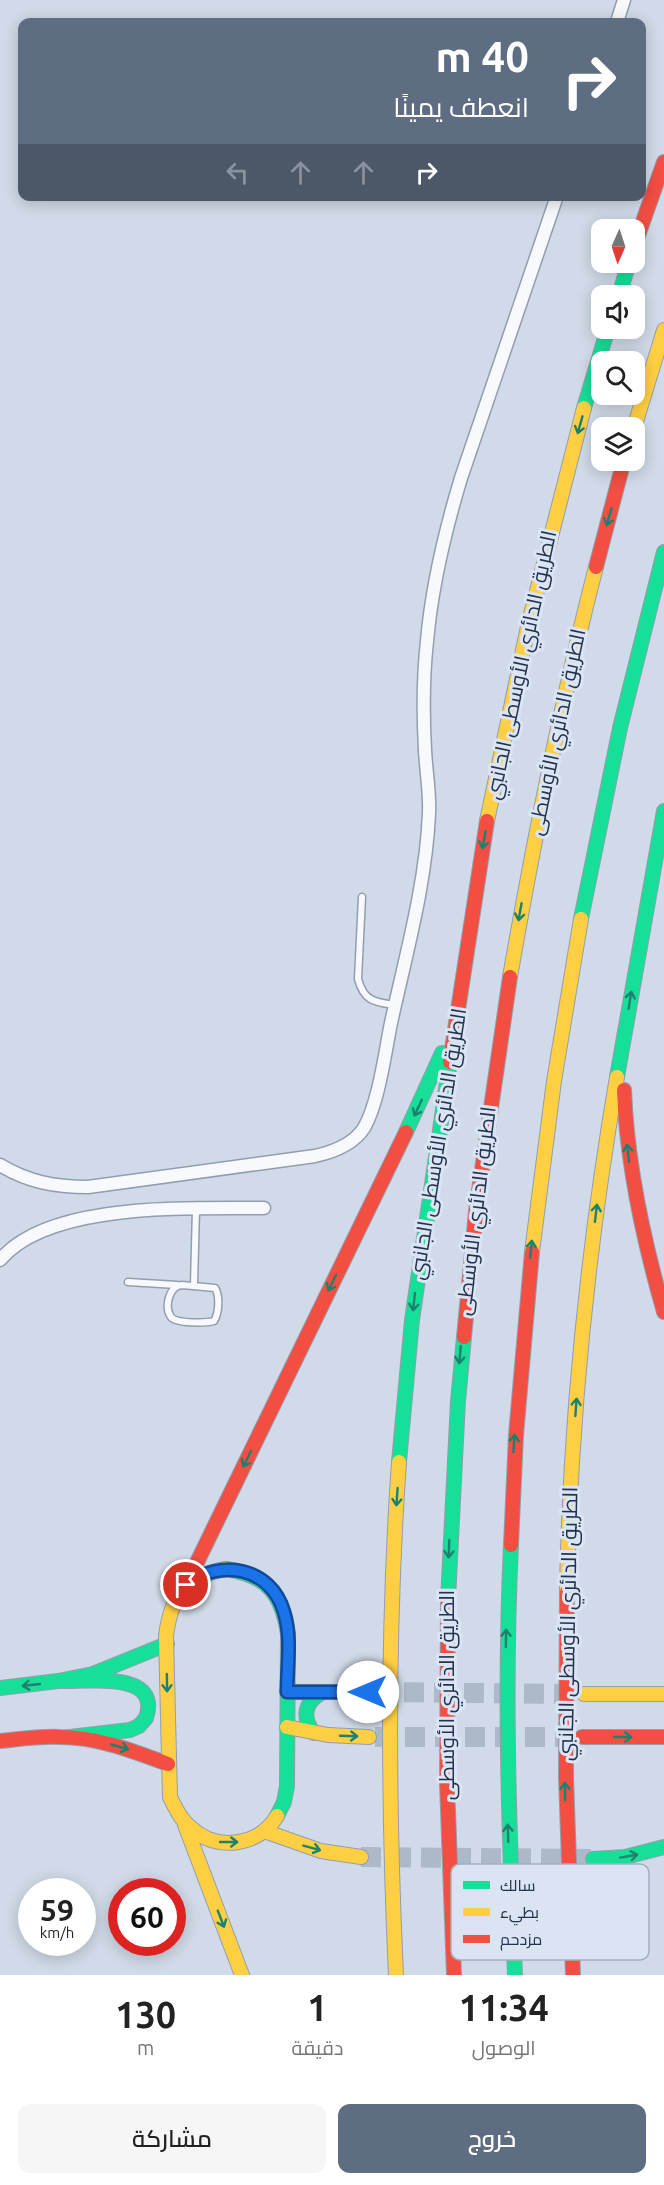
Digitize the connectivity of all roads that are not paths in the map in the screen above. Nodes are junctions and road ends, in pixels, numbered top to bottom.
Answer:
1 (624, 0) edge
2 (618, 18) edge
3 (664, 162) edge
4 (555, 201) edge
5 (644, 219) edge
6 (664, 330) edge
7 (605, 339) edge
8 (637, 417) edge
9 (621, 471) edge
10 (664, 552) edge
11 (664, 811) edge
12 (362, 897) dead end
13 (395, 1005) junction
14 (457, 1015) junction
15 (624, 1036) junction
16 (0, 1165) edge
17 (264, 1208) dead end
18 (196, 1209) junction
19 (0, 1260) edge
20 (128, 1282) dead end
21 (178, 1285) junction
22 (194, 1285) junction
23 (664, 1312) edge
24 (186, 1585) junction
25 (167, 1644) junction
26 (0, 1676) edge
27 (60, 1681) junction
28 (4, 1688) edge
29 (287, 1692) junction
30 (323, 1692) junction
31 (368, 1692) tunnel mouth
32 (584, 1694) tunnel mouth
33 (664, 1694) edge
34 (287, 1727) junction
35 (314, 1733) junction
36 (70, 1737) junction
37 (369, 1737) tunnel mouth
38 (582, 1737) tunnel mouth
39 (664, 1737) edge
40 (0, 1741) edge
41 (168, 1764) junction
42 (185, 1825) junction
43 (264, 1831) junction
44 (664, 1847) edge
45 (361, 1857) tunnel mouth
46 (593, 1859) tunnel mouth
47 (510, 1864) edge
48 (567, 1864) edge
49 (451, 1905) edge
50 (453, 1960) edge
51 (514, 1960) edge
52 (572, 1960) edge
53 (242, 1975) edge
54 (396, 1975) edge
55 (454, 1975) edge
56 (515, 1975) edge
57 (573, 1975) edge

1 - 2 street
3 - 5 main road
4 - 13 street
6 - 8 main road
7 -> 14 main road, الطريق الدائري الأوسطى الجانبي
9 -> 49 main road, الطريق الدائري الأوسطى
47 -> 10 main road
15 -> 11 main road, الطريق الدائري الأوسطى الجانبي
12 - 13 lane
13 - 16 street
14 -> 24 main road
14 -> 54 main road, الطريق الدائري الأوسطى الجانبي
23 -> 15 main road
48 -> 15 main road, الطريق الدائري الأوسطى الجانبي
17 - 18 street
18 - 19 street
18 - 22 lane
20 - 21 lane
21 - 22 lane
21 - 22 lane
24 - 25 main road
24 - 29 main road
25 - 27 main road
25 -> 41 main road
26 - 28 street
27 -> 28 main road
27 - 36 main road
29 - 30 main road
29 - 34 main road
30 - 31 main road
30 - 35 main road
32 - 33 main road
34 - 35 main road
34 - 43 main road
35 -> 37 main road
36 - 40 main road
36 -> 41 main road
38 -> 39 main road
41 - 42 main road
42 -> 43 main road
42 -> 53 main road
43 -> 45 main road
46 -> 44 main road
50 -> 55 main road, الطريق الدائري الأوسطى
56 -> 51 main road
57 -> 52 main road, الطريق الدائري الأوسطى الجانبي

